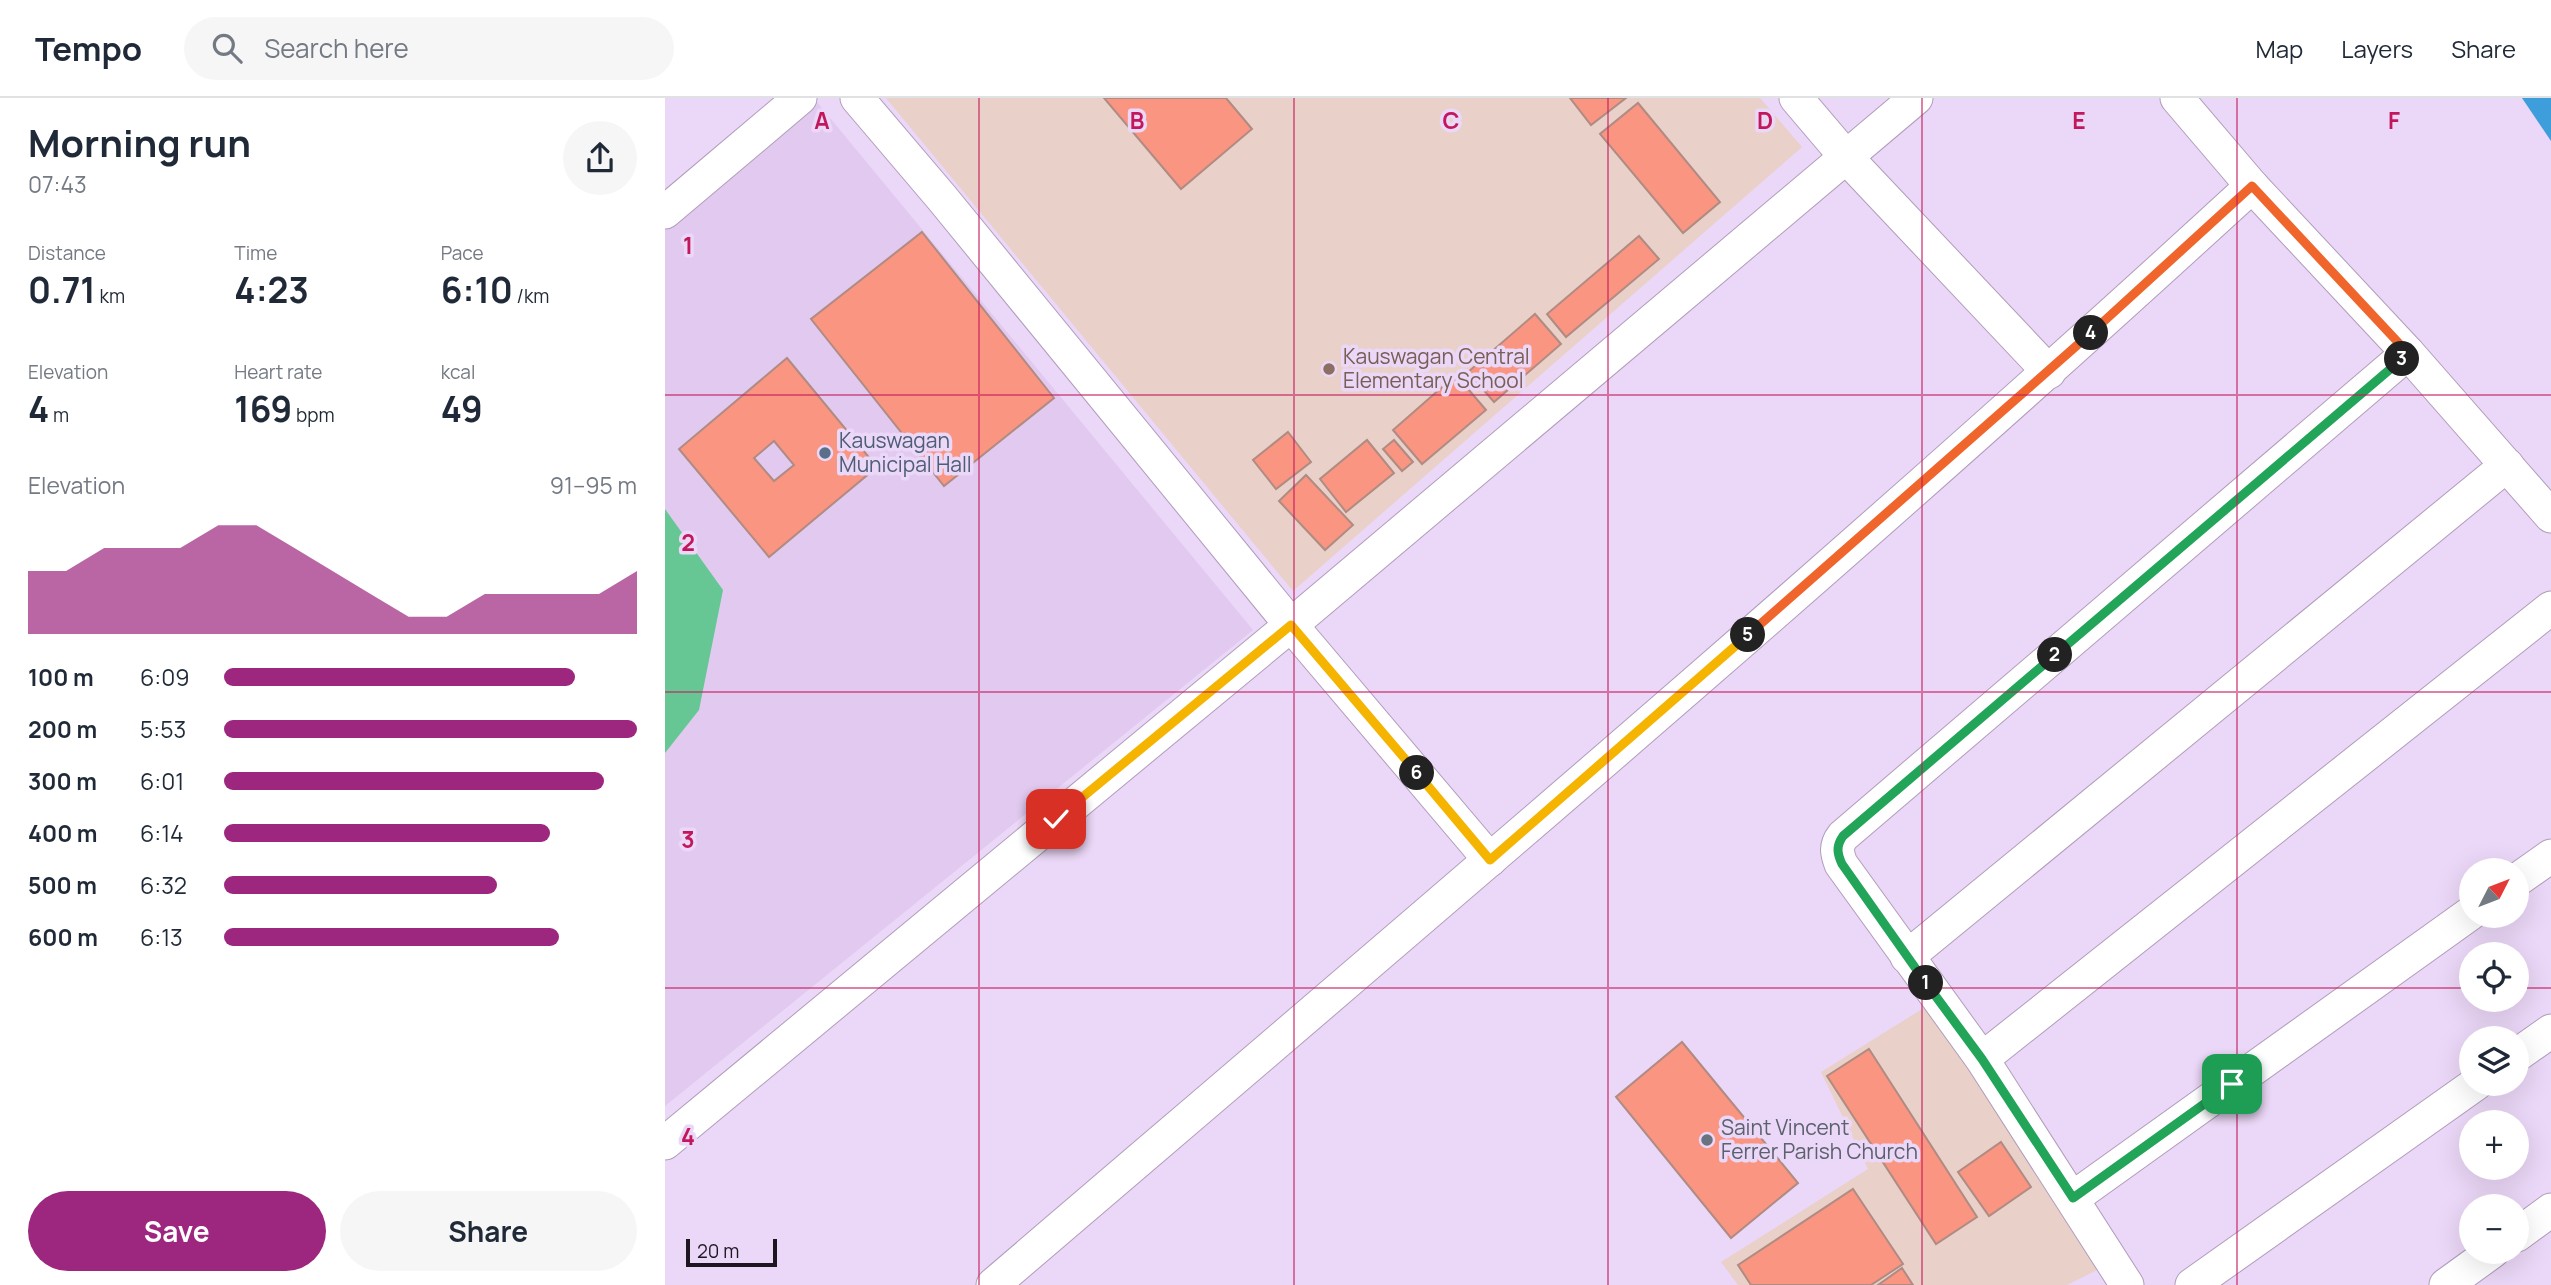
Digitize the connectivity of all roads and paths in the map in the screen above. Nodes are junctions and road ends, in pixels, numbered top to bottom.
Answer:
1 (800, 98) edge
2 (857, 98) edge
3 (1796, 98) edge
4 (1916, 98) edge
5 (2177, 98) edge
6 (1847, 158) junction
7 (2252, 186) junction
8 (665, 212) edge
9 (2408, 353) junction
10 (2049, 372) junction
11 (2507, 465) junction
12 (2551, 516) edge
13 (2551, 608) edge
14 (1291, 625) junction
15 (2551, 856) edge
16 (1490, 860) junction
17 (2529, 872) edge
18 (2459, 922) edge
19 (1907, 957) junction
20 (2551, 1031) edge
21 (2529, 1047) edge
22 (1982, 1059) junction
23 (2459, 1096) edge
24 (665, 1143) edge
25 (2073, 1198) junction
26 (2551, 1210) edge
27 (2529, 1226) edge
28 (2475, 1264) edge
29 (993, 1285) edge
30 (2127, 1285) edge
31 (2192, 1285) edge
32 (2446, 1285) edge

1 - 8 street
2 - 14 street
3 - 6 street
4 - 6 street
5 - 7 street
6 - 10 street
6 - 14 street
7 - 9 street
7 - 10 street
9 - 11 street
9 - 19 street
10 - 16 street
11 - 12 street
11 - 19 street
13 - 22 street
14 - 16 street
14 - 24 street
15 - 17 street
16 - 29 street
18 - 25 street
19 - 22 street
20 - 21 street
22 - 25 street
23 - 31 street
25 - 30 street
26 - 27 street
28 - 32 street

